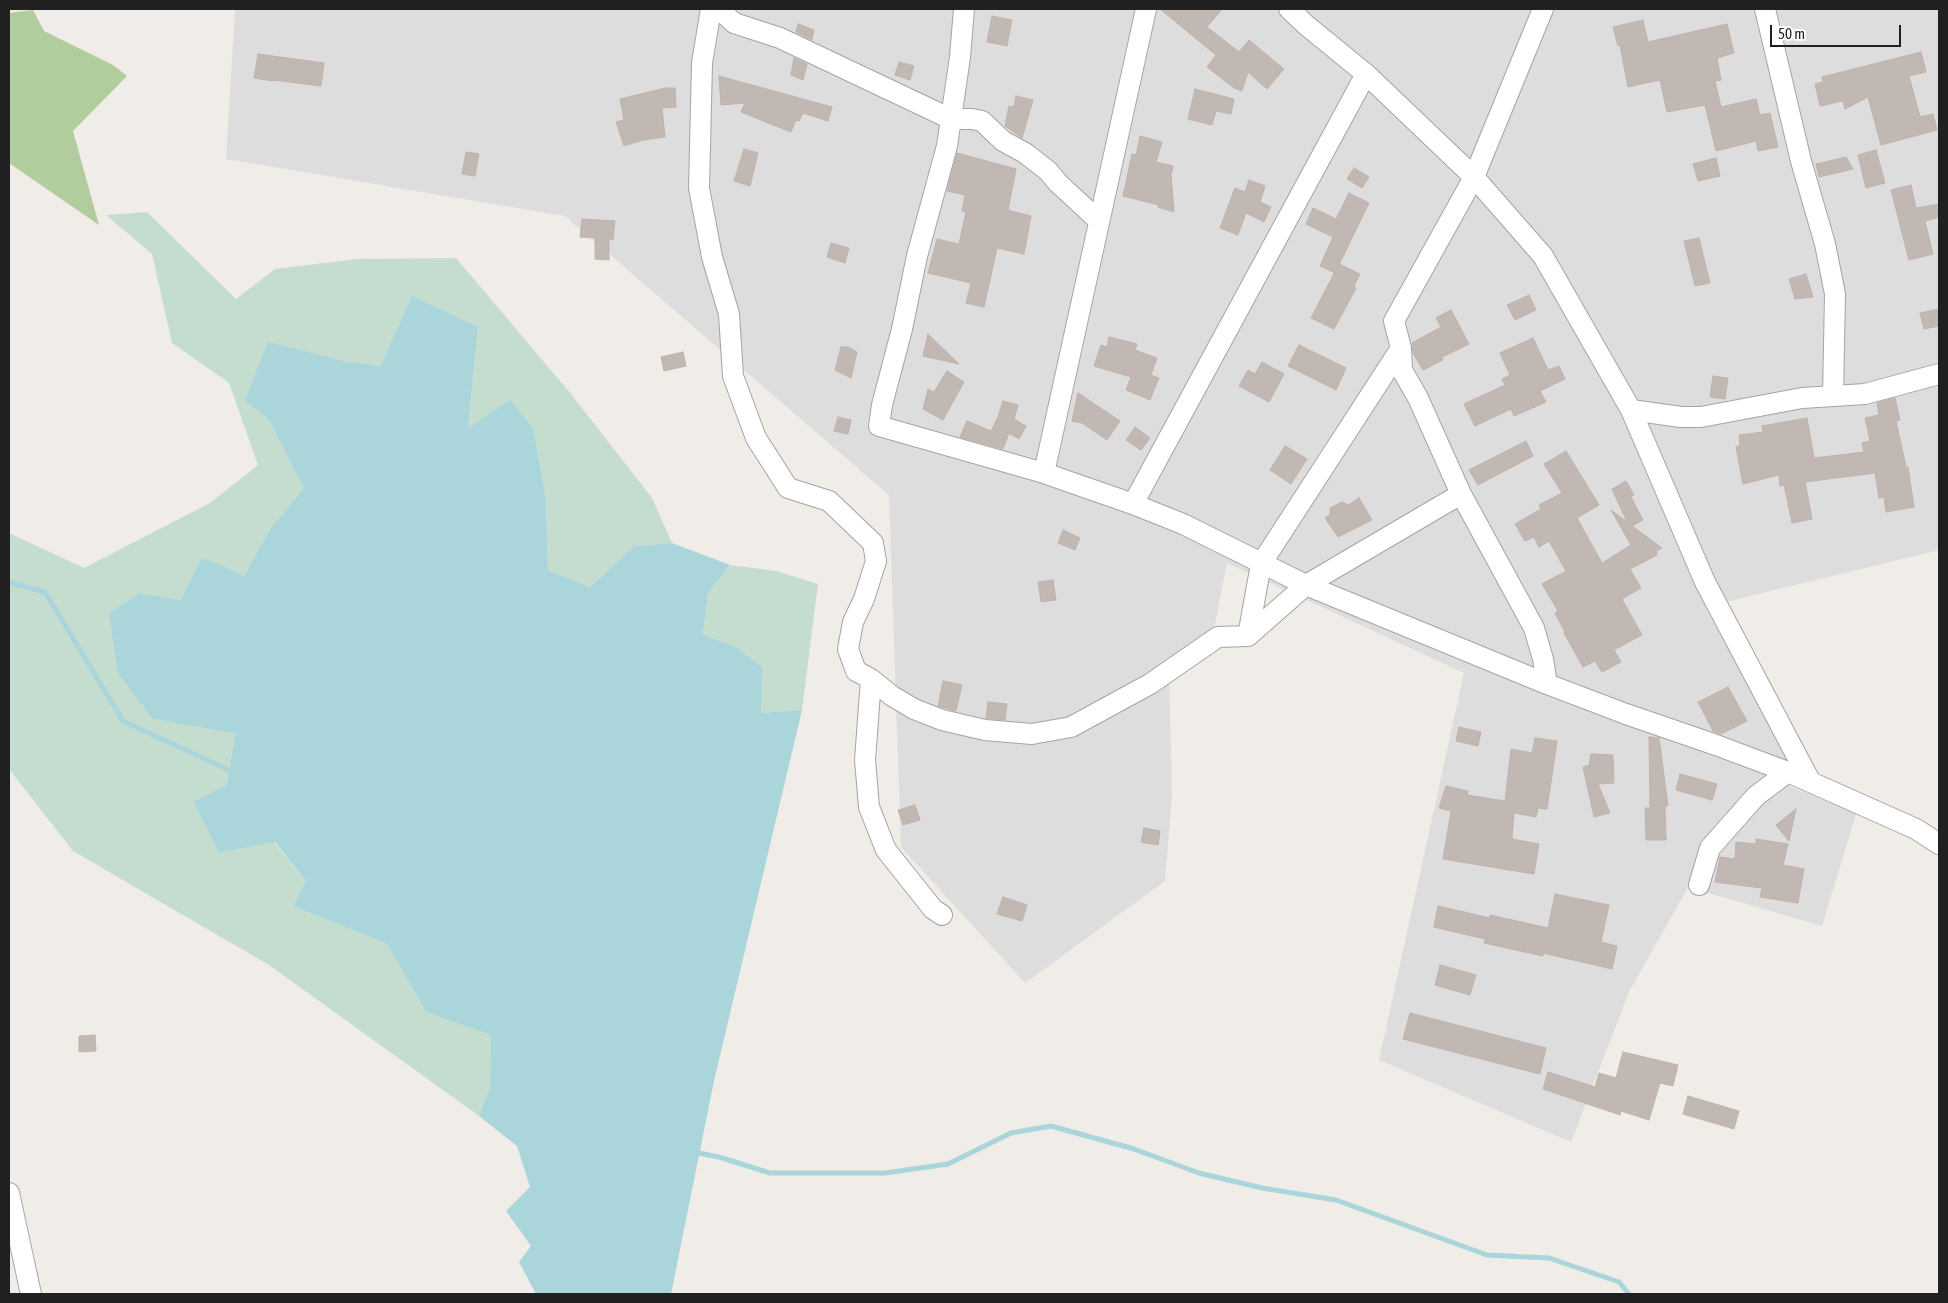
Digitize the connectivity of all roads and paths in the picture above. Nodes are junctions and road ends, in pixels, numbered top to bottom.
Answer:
1 (711, 9) edge
2 (719, 9) edge
3 (964, 9) edge
4 (1146, 9) edge
5 (1289, 9) edge
6 (1543, 9) edge
7 (1765, 9) edge
8 (1366, 74) junction
9 (951, 119) junction
10 (1474, 177) junction
11 (1099, 220) junction
12 (1401, 348) junction
13 (1939, 374) edge
14 (1833, 396) junction
15 (1631, 410) junction
16 (1044, 473) junction
17 (1461, 494) junction
18 (1133, 504) junction
19 (1261, 564) junction
20 (1306, 585) junction
21 (1248, 636) junction
22 (871, 679) junction
23 (1547, 684) junction
24 (1788, 772) junction
25 (1810, 781) junction
26 (1939, 844) edge
27 (1699, 885) dead end
28 (942, 915) dead end
29 (9, 1193) edge
30 (31, 1294) edge

1 - 22 street
2 - 9 street
3 - 9 street
4 - 11 street
5 - 8 street
6 - 10 street
7 - 14 street
8 - 10 street
8 - 18 street
9 - 11 street
9 - 16 street
10 - 12 street
10 - 15 street
11 - 16 street
12 - 17 street
12 - 19 street
13 - 14 street
14 - 15 street
15 - 25 street
16 - 18 street
17 - 20 street
17 - 23 street
18 - 19 street
19 - 20 street
19 - 21 street
20 - 21 street
20 - 23 street
21 - 22 street
22 - 28 street
23 - 24 street
24 - 25 street
24 - 27 street
25 - 26 street
29 - 30 street

